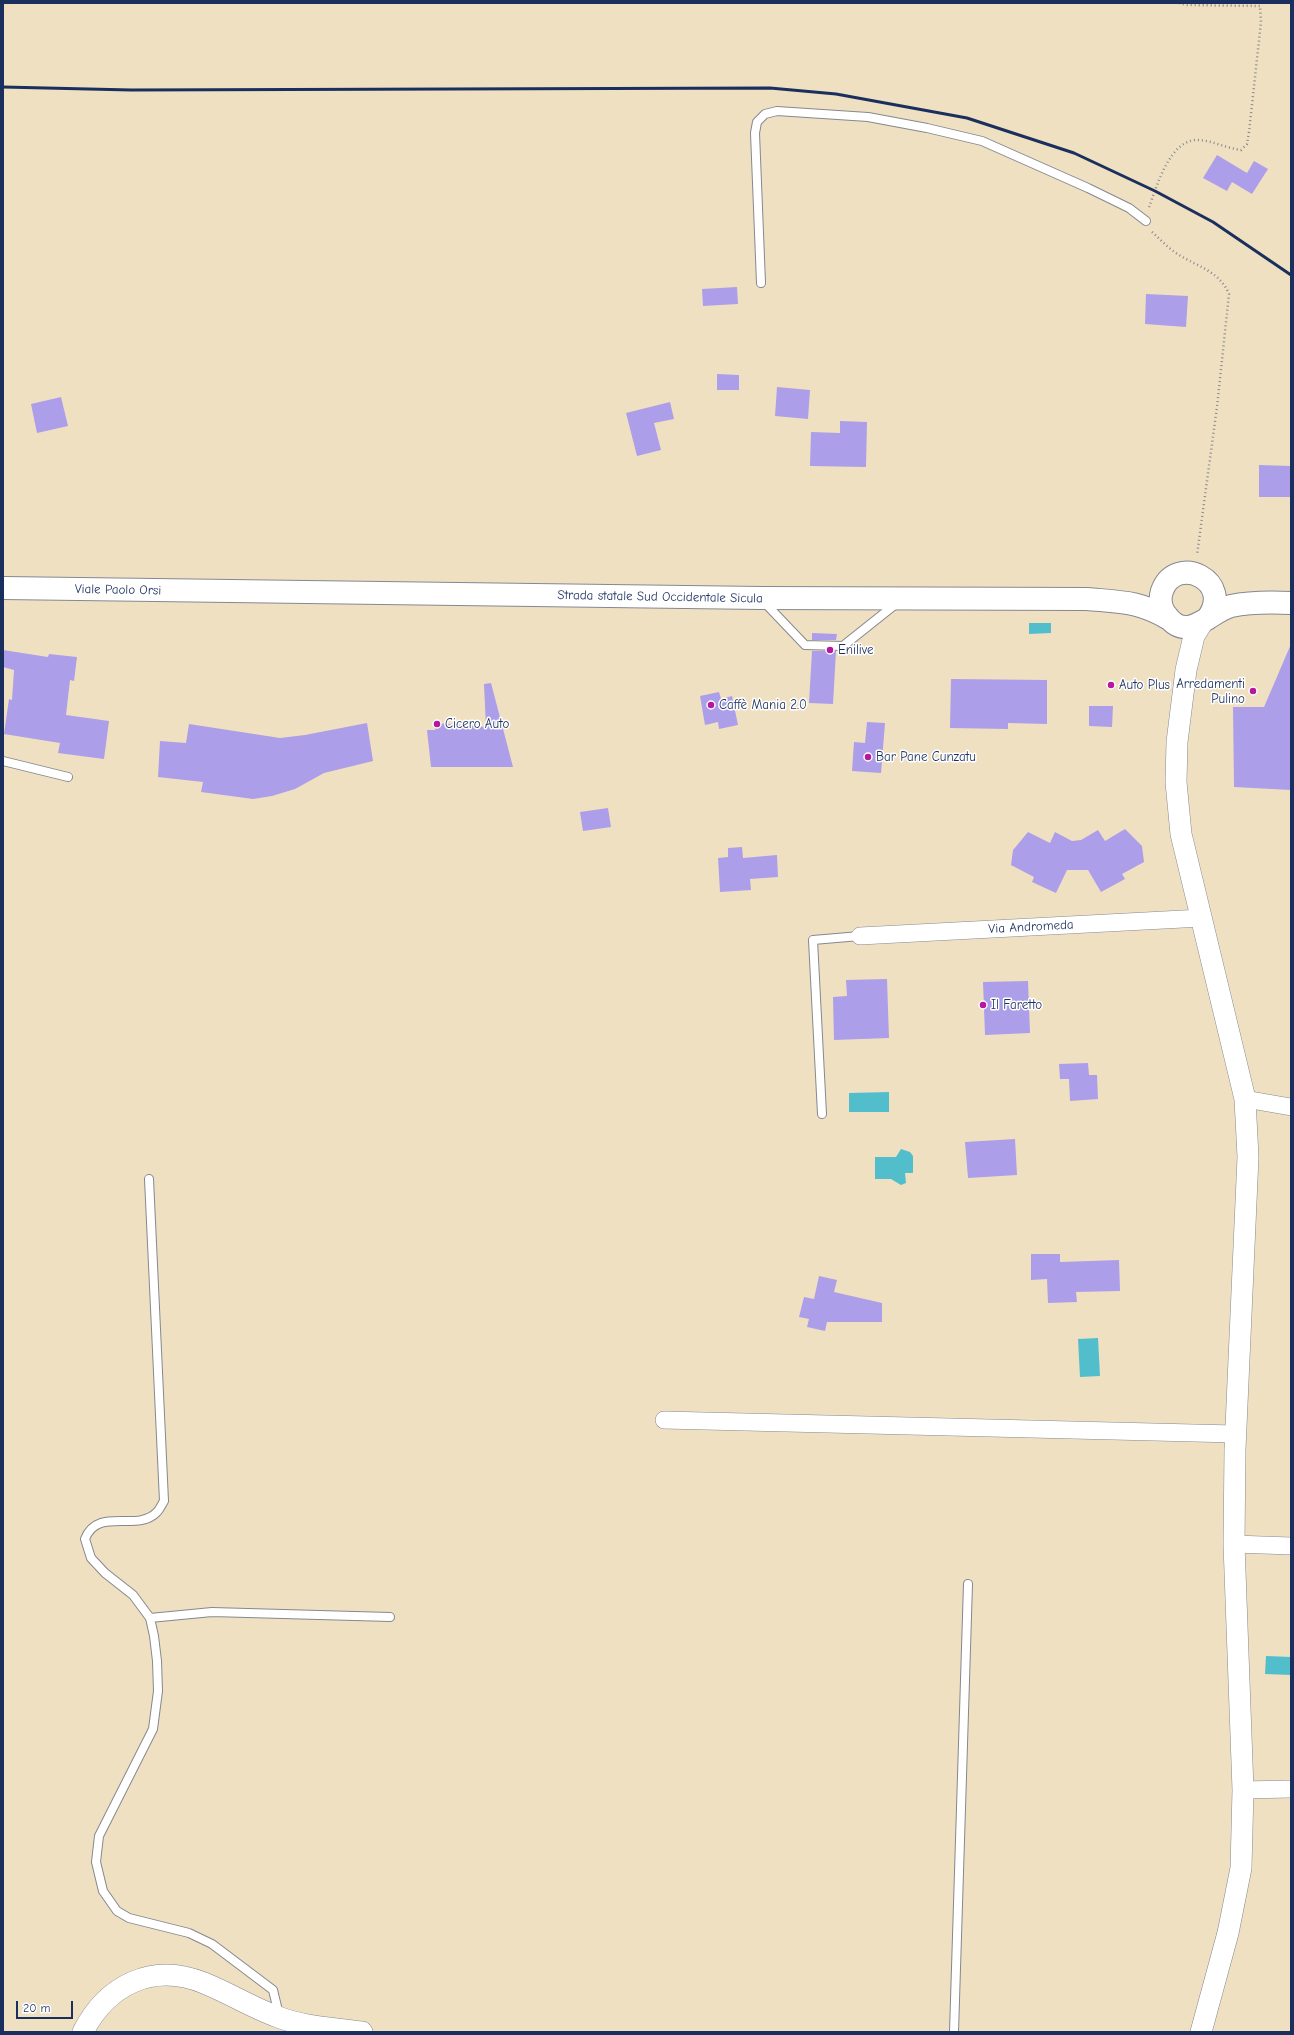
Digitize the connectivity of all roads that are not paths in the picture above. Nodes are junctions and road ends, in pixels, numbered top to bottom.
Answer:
1 (1146, 221) road end
2 (761, 283) dead end
3 (1171, 578) junction
4 (1201, 578) junction
5 (3, 588) edge
6 (233, 591) joint
7 (761, 598) junction
8 (901, 599) junction
9 (1087, 599) junction
10 (1284, 602) edge
11 (1170, 621) junction
12 (1205, 621) junction
13 (1186, 670) junction
14 (3, 761) edge
15 (68, 777) dead end
16 (1202, 918) junction
17 (860, 936) joint
18 (1246, 1099) junction
19 (1291, 1107) edge
20 (822, 1114) dead end
21 (148, 1179) dead end
22 (664, 1420) dead end
23 (1235, 1434) junction
24 (1234, 1544) junction
25 (1291, 1546) edge
26 (968, 1584) dead end
27 (390, 1617) dead end
28 (150, 1618) junction
29 (1291, 1789) edge
30 (1243, 1790) junction
31 (280, 2018) junction
32 (83, 2032) edge
33 (362, 2032) edge
34 (954, 2032) edge
35 (1201, 2032) edge

1 - 2 lane
3 - 4 main road
3 - 9 main road
3 - 11 main road
4 - 10 main road
4 - 12 main road
5 - 6 main road, Viale Paolo Orsi
6 - 7 main road, Strada statale Sud Occidentale Sicula
7 - 8 main road, Strada statale Sud Occidentale Sicula
7 - 8 lane
8 - 9 main road, Strada statale Sud Occidentale Sicula
9 - 11 main road
10 - 12 main road
11 - 12 main road
11 - 13 street
12 - 13 street
13 - 16 street
14 - 15 lane
16 - 17 street, Via Andromeda
16 - 18 street
17 - 20 lane
18 - 19 street
18 - 23 street
21 - 28 lane
22 - 23 street
23 - 24 street
24 - 25 street
24 - 30 street
26 - 34 lane
27 - 28 lane
28 - 31 lane
29 - 30 street
30 - 35 street
31 - 32 street
31 - 33 street

